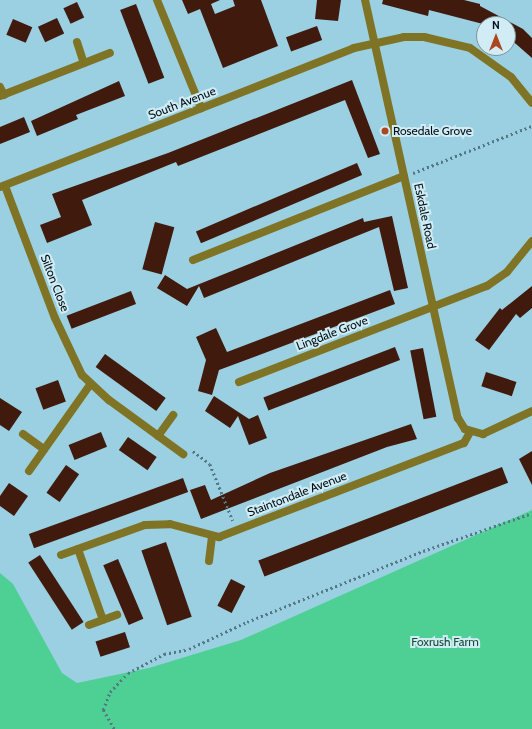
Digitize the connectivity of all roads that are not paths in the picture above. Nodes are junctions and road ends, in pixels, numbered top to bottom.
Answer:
1 (157, 0) edge
2 (365, 0) edge
3 (77, 42) dead end
4 (375, 44) junction
5 (110, 53) dead end
6 (84, 63) junction
7 (0, 87) edge
8 (2, 96) edge
9 (532, 103) edge
10 (201, 108) junction
11 (404, 176) junction
12 (2, 186) edge
13 (532, 241) edge
14 (193, 260) dead end
15 (433, 307) junction
16 (240, 382) dead end
17 (90, 385) junction
18 (532, 411) edge
19 (173, 415) dead end
20 (470, 432) junction
21 (23, 434) dead end
22 (158, 436) junction
23 (44, 449) junction
24 (183, 454) road end
25 (29, 471) dead end
26 (212, 537) junction
27 (78, 549) junction
28 (61, 555) dead end
29 (209, 561) dead end
30 (117, 615) dead end
31 (103, 620) junction
32 (89, 625) dead end

1 - 10 street
2 - 4 street, Eskdale Road
3 - 6 street
4 - 9 street, South Avenue
4 - 10 street, South Avenue
4 - 11 street, Eskdale Road
5 - 6 street
6 - 8 street
7 - 8 street
10 - 12 street, South Avenue
11 - 14 street
11 - 15 street, Eskdale Road
12 - 17 street, Silton Close
13 - 15 street, Lingdale Grove
15 - 16 street, Lingdale Grove
15 - 20 street, Eskdale Road
17 - 22 street, Silton Close
17 - 23 street
18 - 20 street
19 - 22 street
20 - 26 street, Staintondale Avenue
21 - 23 street
22 - 24 street, Silton Close
23 - 25 street
26 - 27 street
26 - 29 street
27 - 28 street
27 - 31 street
30 - 31 street
31 - 32 street

